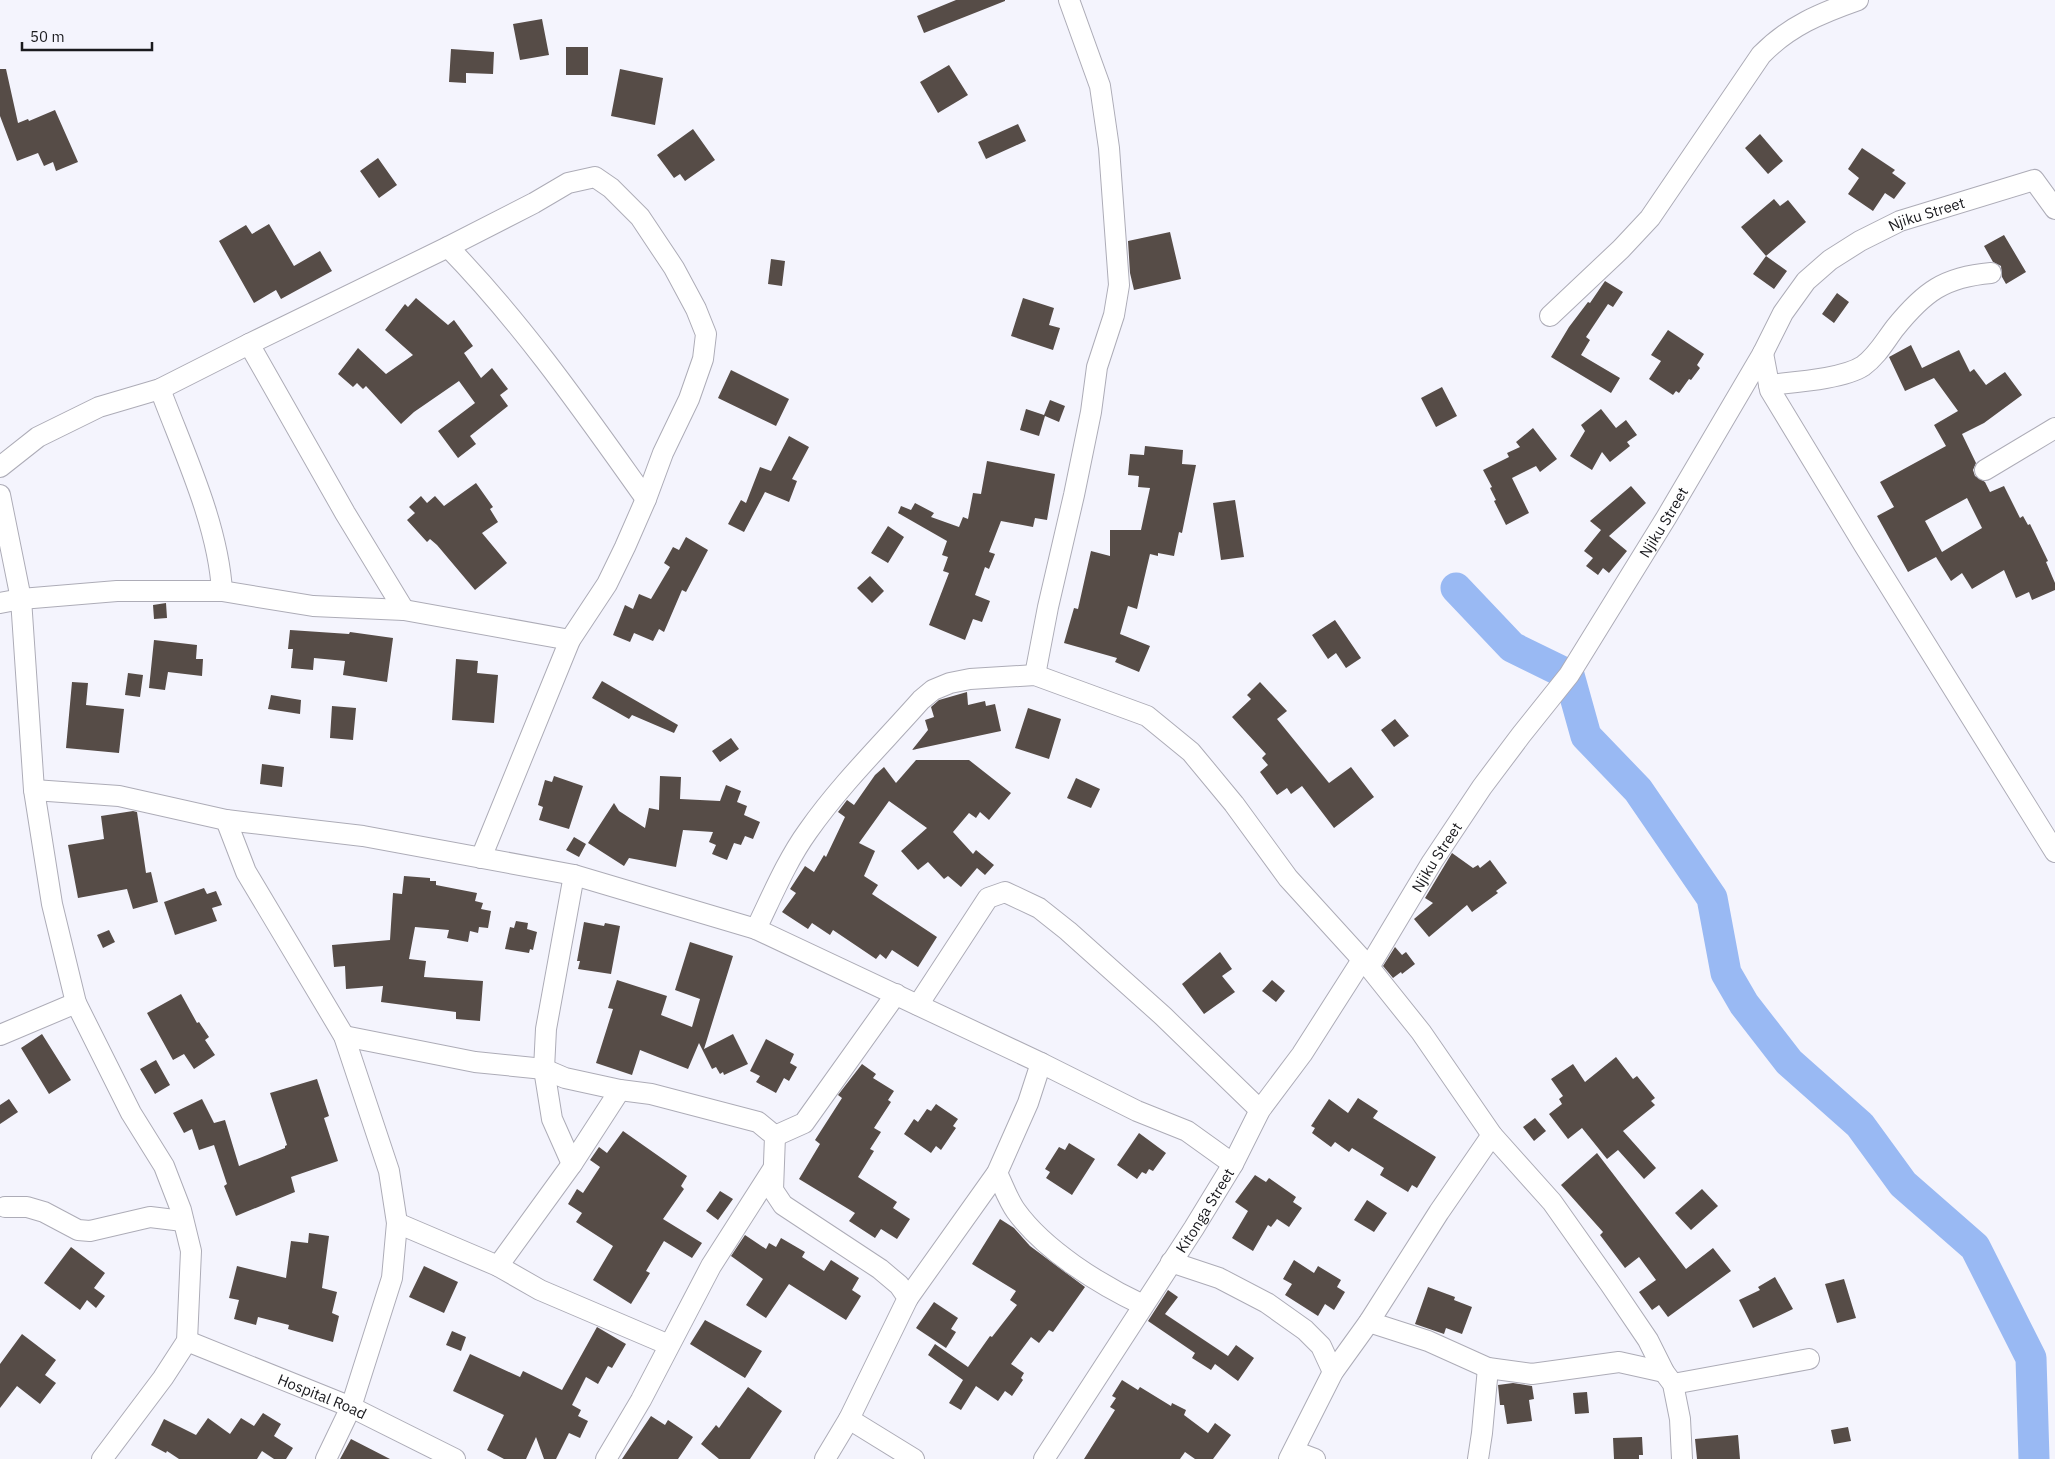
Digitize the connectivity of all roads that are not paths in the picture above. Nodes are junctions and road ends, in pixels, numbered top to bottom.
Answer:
1 (1069, 0) edge
2 (1858, 0) edge
3 (2055, 209) edge
4 (448, 247) junction
5 (1991, 272) dead end
6 (1550, 316) dead end
7 (248, 344) junction
8 (1763, 354) junction
9 (1769, 385) junction
10 (160, 390) junction
11 (2055, 428) edge
12 (0, 467) edge
13 (1985, 470) dead end
14 (0, 495) edge
15 (646, 499) junction
16 (222, 591) junction
17 (21, 599) junction
18 (0, 603) edge
19 (404, 610) junction
20 (570, 640) junction
21 (1035, 675) junction
22 (34, 790) junction
23 (226, 820) junction
24 (2055, 852) edge
25 (481, 858) junction
26 (574, 875) junction
27 (756, 929) junction
28 (1366, 963) junction
29 (896, 994) junction
30 (76, 1003) junction
31 (918, 1005) junction
32 (0, 1035) edge
33 (344, 1036) junction
34 (1041, 1063) junction
35 (544, 1069) junction
36 (620, 1090) junction
37 (1260, 1110) junction
38 (1492, 1135) junction
39 (775, 1136) junction
40 (572, 1164) junction
41 (1233, 1164) junction
42 (773, 1168) junction
43 (998, 1173) junction
44 (5, 1206) dead end
45 (183, 1221) junction
46 (397, 1223) junction
47 (1171, 1262) junction
48 (498, 1266) junction
49 (908, 1298) junction
50 (1143, 1305) junction
51 (1369, 1322) junction
52 (187, 1341) junction
53 (669, 1345) junction
54 (1809, 1359) dead end
55 (1488, 1368) junction
56 (1333, 1372) junction
57 (1668, 1378) junction
58 (351, 1407) junction
59 (850, 1420) junction
60 (1292, 1455) edge
61 (102, 1459) edge
62 (326, 1459) edge
63 (455, 1459) edge
64 (606, 1459) edge
65 (825, 1459) edge
66 (914, 1459) edge
67 (1044, 1459) edge
68 (1315, 1459) edge
69 (1478, 1459) edge
70 (1682, 1459) edge

1 - 21 street
2 - 6 street
3 - 8 street, Njiku Street
4 - 7 street
4 - 15 street
4 - 15 street
5 - 9 street
7 - 10 street
7 - 19 street
8 - 9 street
8 - 28 street, Njiku Street
9 - 24 street
10 - 12 street
10 - 16 street
11 - 13 street
14 - 17 street
15 - 20 street
16 - 17 street
16 - 19 street
17 - 18 street
17 - 22 street
19 - 20 street
20 - 25 street
21 - 27 street
21 - 28 street
22 - 23 street
22 - 30 street
23 - 25 street
23 - 33 street
25 - 26 street
26 - 27 street
26 - 35 street
27 - 29 street
28 - 37 street, Kitonga Street
28 - 38 street
29 - 31 street
29 - 39 street
30 - 32 street
30 - 45 street
31 - 34 street
31 - 37 street
33 - 35 street
33 - 46 street
34 - 41 street
34 - 43 street
35 - 36 street
35 - 40 street
36 - 39 street
36 - 40 street
37 - 41 street, Kitonga Street
38 - 51 street
38 - 57 street
39 - 42 street
40 - 48 street
41 - 47 street, Kitonga Street
42 - 49 street
42 - 53 street
43 - 49 street
43 - 50 street
44 - 45 street
45 - 52 street
46 - 48 street
46 - 58 street
47 - 50 street, Kitonga Street
47 - 56 street
48 - 53 street
49 - 59 street
50 - 67 street, Kitonga Street
51 - 55 street
51 - 56 street
52 - 58 street, Hospital Road
52 - 61 street
53 - 64 street
54 - 57 street
55 - 57 street
55 - 69 street
56 - 60 street
57 - 70 street
58 - 62 street
58 - 63 street, Hospital Road
59 - 65 street
59 - 66 street
60 - 68 street

